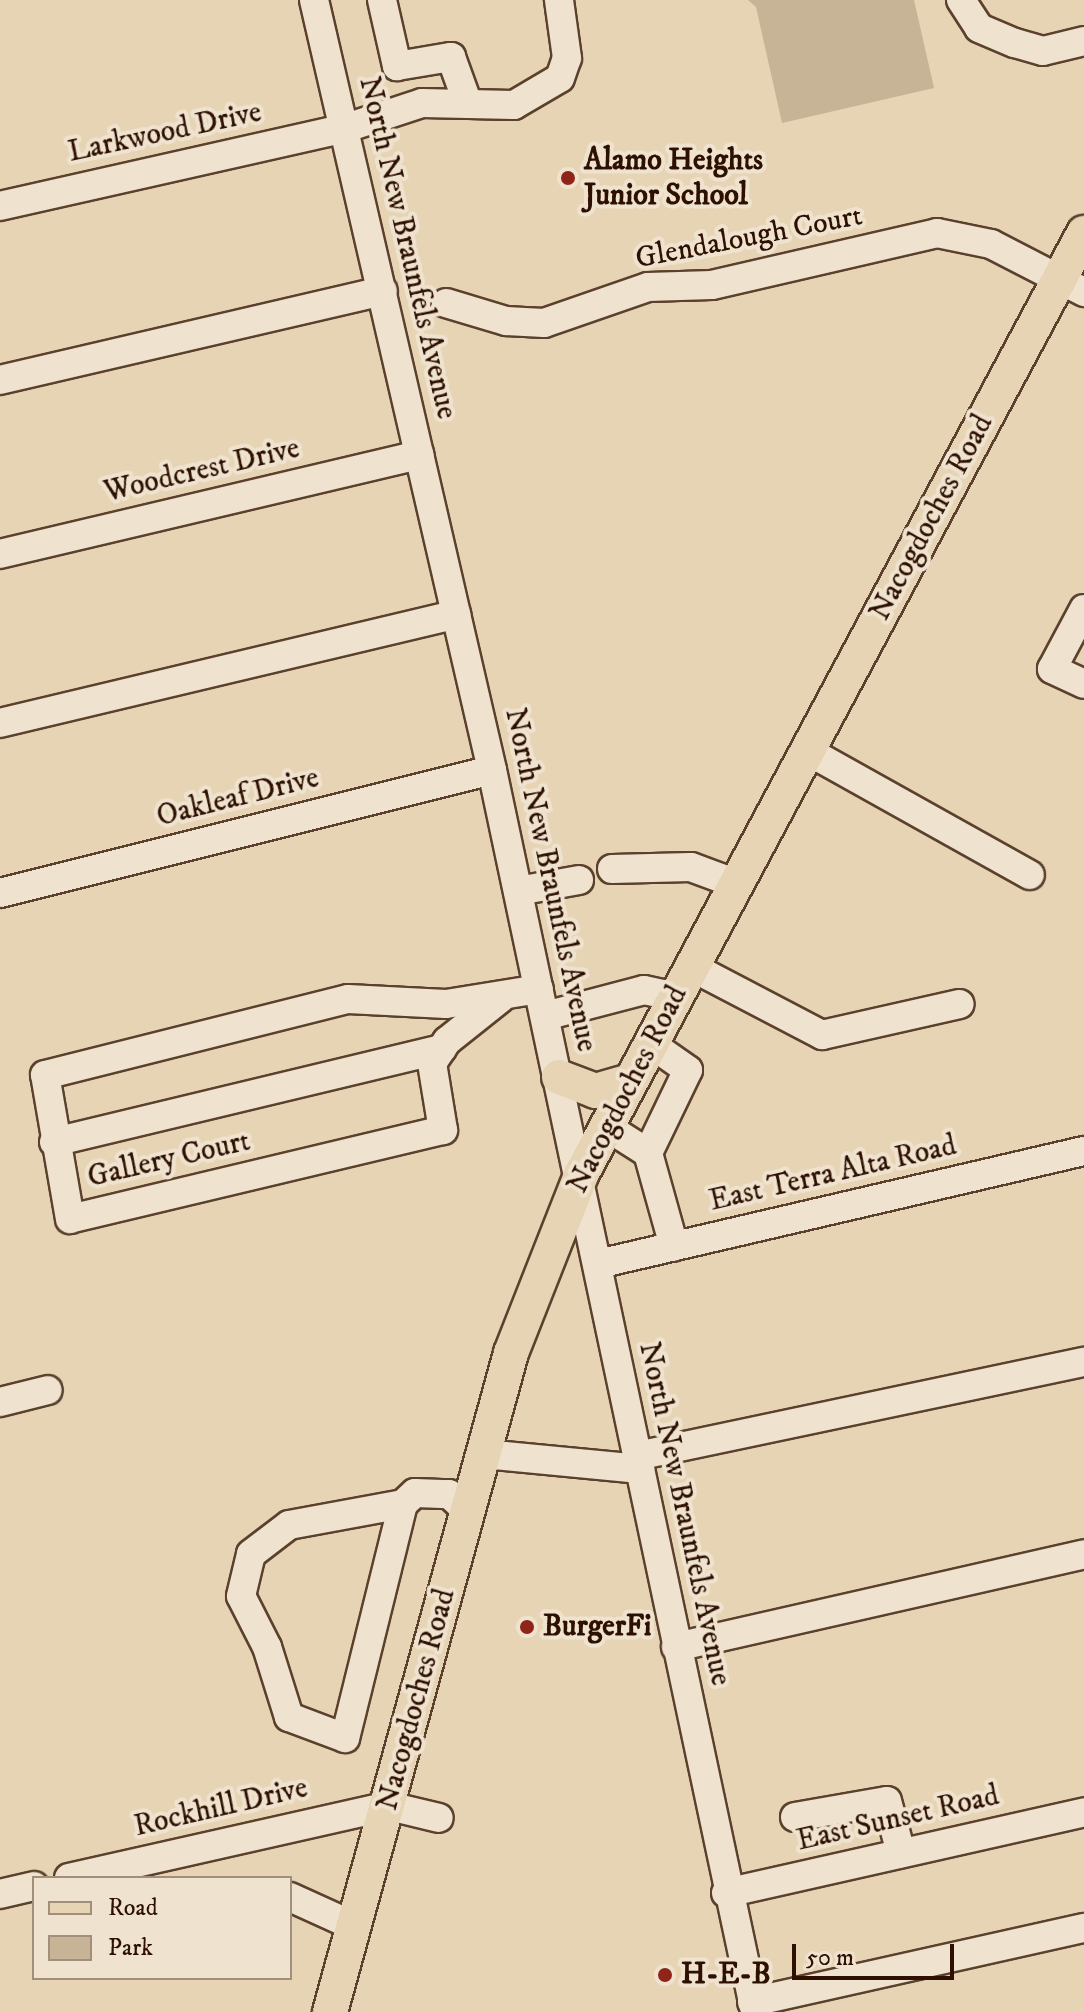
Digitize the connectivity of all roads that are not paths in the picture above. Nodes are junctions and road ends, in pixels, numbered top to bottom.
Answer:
1 (314, 0) edge
2 (382, 0) edge
3 (559, 0) edge
4 (961, 0) edge
5 (1084, 41) edge
6 (468, 104) junction
7 (346, 128) junction
8 (0, 206) edge
9 (1084, 233) edge
10 (1072, 285) edge
11 (383, 291) junction
12 (446, 303) dead end
13 (0, 380) edge
14 (419, 455) junction
15 (0, 554) edge
16 (1084, 609) edge
17 (456, 614) junction
18 (1084, 684) edge
19 (0, 723) edge
20 (808, 751) junction
21 (492, 770) junction
22 (612, 869) dead end
23 (1030, 875) dead end
24 (579, 880) dead end
25 (737, 884) junction
26 (518, 891) junction
27 (0, 893) edge
28 (692, 967) junction
29 (676, 997) junction
30 (501, 998) junction
31 (542, 1002) junction
32 (960, 1004) dead end
33 (651, 1044) junction
34 (442, 1049) junction
35 (559, 1077) junction
36 (631, 1081) junction
37 (607, 1127) junction
38 (54, 1142) junction
39 (1084, 1151) edge
40 (648, 1153) junction
41 (581, 1175) junction
42 (674, 1246) junction
43 (598, 1264) junction
44 (1084, 1362) edge
45 (48, 1390) dead end
46 (0, 1402) edge
47 (484, 1454) junction
48 (639, 1462) junction
49 (403, 1504) junction
50 (462, 1507) junction
51 (1084, 1554) edge
52 (676, 1647) junction
53 (389, 1806) junction
54 (1084, 1812) edge
55 (795, 1817) dead end
56 (439, 1818) dead end
57 (901, 1853) junction
58 (78, 1876) edge
59 (32, 1886) edge
60 (726, 1893) junction
61 (0, 1894) edge
62 (292, 1898) edge
63 (354, 1926) junction
64 (1084, 1928) edge
65 (754, 2007) edge
66 (330, 2012) edge

1 - 7 street, North New Braunfels Avenue
2 - 6 street
3 - 6 street, Larkwood Drive
4 - 5 street
6 - 7 street, Larkwood Drive
7 - 8 street, Larkwood Drive
7 - 11 street, North New Braunfels Avenue
9 - 10 main road, Nacogdoches Road
10 - 12 street, Glendalough Court
10 - 20 main road, Nacogdoches Road
11 - 13 street
11 - 14 street, North New Braunfels Avenue
14 - 15 street, Woodcrest Drive
14 - 17 street, North New Braunfels Avenue
16 - 18 street
17 - 19 street
17 - 21 street, North New Braunfels Avenue
20 - 23 street
20 - 25 main road, Nacogdoches Road
21 - 26 street, North New Braunfels Avenue
21 - 27 street, Oakleaf Drive
22 - 25 street
24 - 26 street
25 - 28 main road, Nacogdoches Road
26 - 31 street, North New Braunfels Avenue
28 - 29 main road, Nacogdoches Road
28 - 32 street
29 - 31 street, Gallery Court
29 - 33 main road, Nacogdoches Road
30 - 31 street, Gallery Court
30 - 34 street, Gallery Court
30 - 38 street, Gallery Court
31 - 35 street, North New Braunfels Avenue
33 - 36 main road, Nacogdoches Road
33 - 40 street
34 - 38 street
34 - 38 street, Gallery Court
35 - 36 main road
35 - 41 street, North New Braunfels Avenue
36 - 37 main road, Nacogdoches Road
37 - 40 street
37 - 41 main road, Nacogdoches Road
39 - 42 street, East Terra Alta Road
40 - 42 street
41 - 43 street, North New Braunfels Avenue
41 - 47 main road, Nacogdoches Road
42 - 43 street, East Terra Alta Road
43 - 48 street, North New Braunfels Avenue
44 - 48 street
45 - 46 street
47 - 48 street
47 - 50 main road, Nacogdoches Road
48 - 52 street, North New Braunfels Avenue
49 - 49 street
49 - 50 street
50 - 53 main road, Nacogdoches Road
51 - 52 street
52 - 60 street, North New Braunfels Avenue
53 - 56 street
53 - 58 street, Rockhill Drive
53 - 63 main road, Nacogdoches Road
54 - 57 street, East Sunset Road
55 - 57 street
57 - 60 street, East Sunset Road
59 - 61 street
60 - 65 street, North New Braunfels Avenue
62 - 63 street
63 - 66 main road, Nacogdoches Road
64 - 65 street

